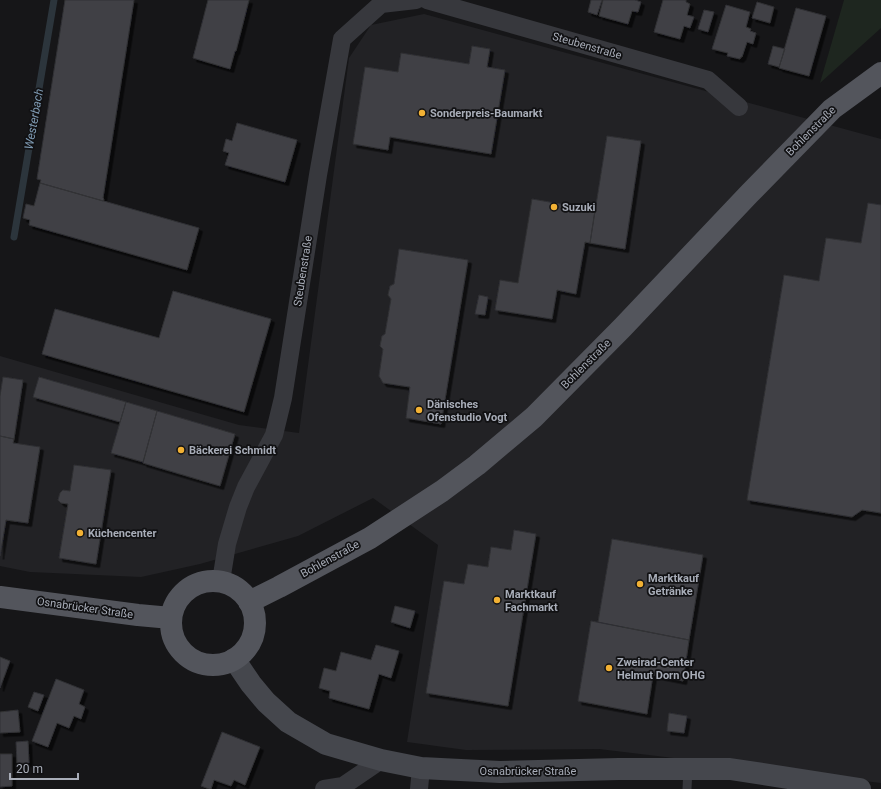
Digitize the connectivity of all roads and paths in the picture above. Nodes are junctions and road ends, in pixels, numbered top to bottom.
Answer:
1 (416, 0) edge
2 (427, 0) edge
3 (881, 73) edge
4 (739, 107) dead end
5 (221, 581) junction
6 (0, 597) edge
7 (249, 602) junction
8 (171, 618) junction
9 (234, 659) junction
10 (381, 760) junction
11 (420, 778) edge
12 (687, 779) edge
13 (324, 789) edge
14 (860, 789) edge

1 - 5 street, Steubenstraße
2 - 4 street, Steubenstraße
3 - 7 main road, Bohlenstraße
5 - 7 main road
5 - 8 main road
6 - 8 main road, Osnabrücker Straße
7 - 9 main road
8 - 9 main road
9 - 10 street, Osnabrücker Straße
10 - 11 street, Osnabrücker Straße
10 - 13 street
11 - 12 street, Osnabrücker Straße
12 - 14 street, Osnabrücker Straße

